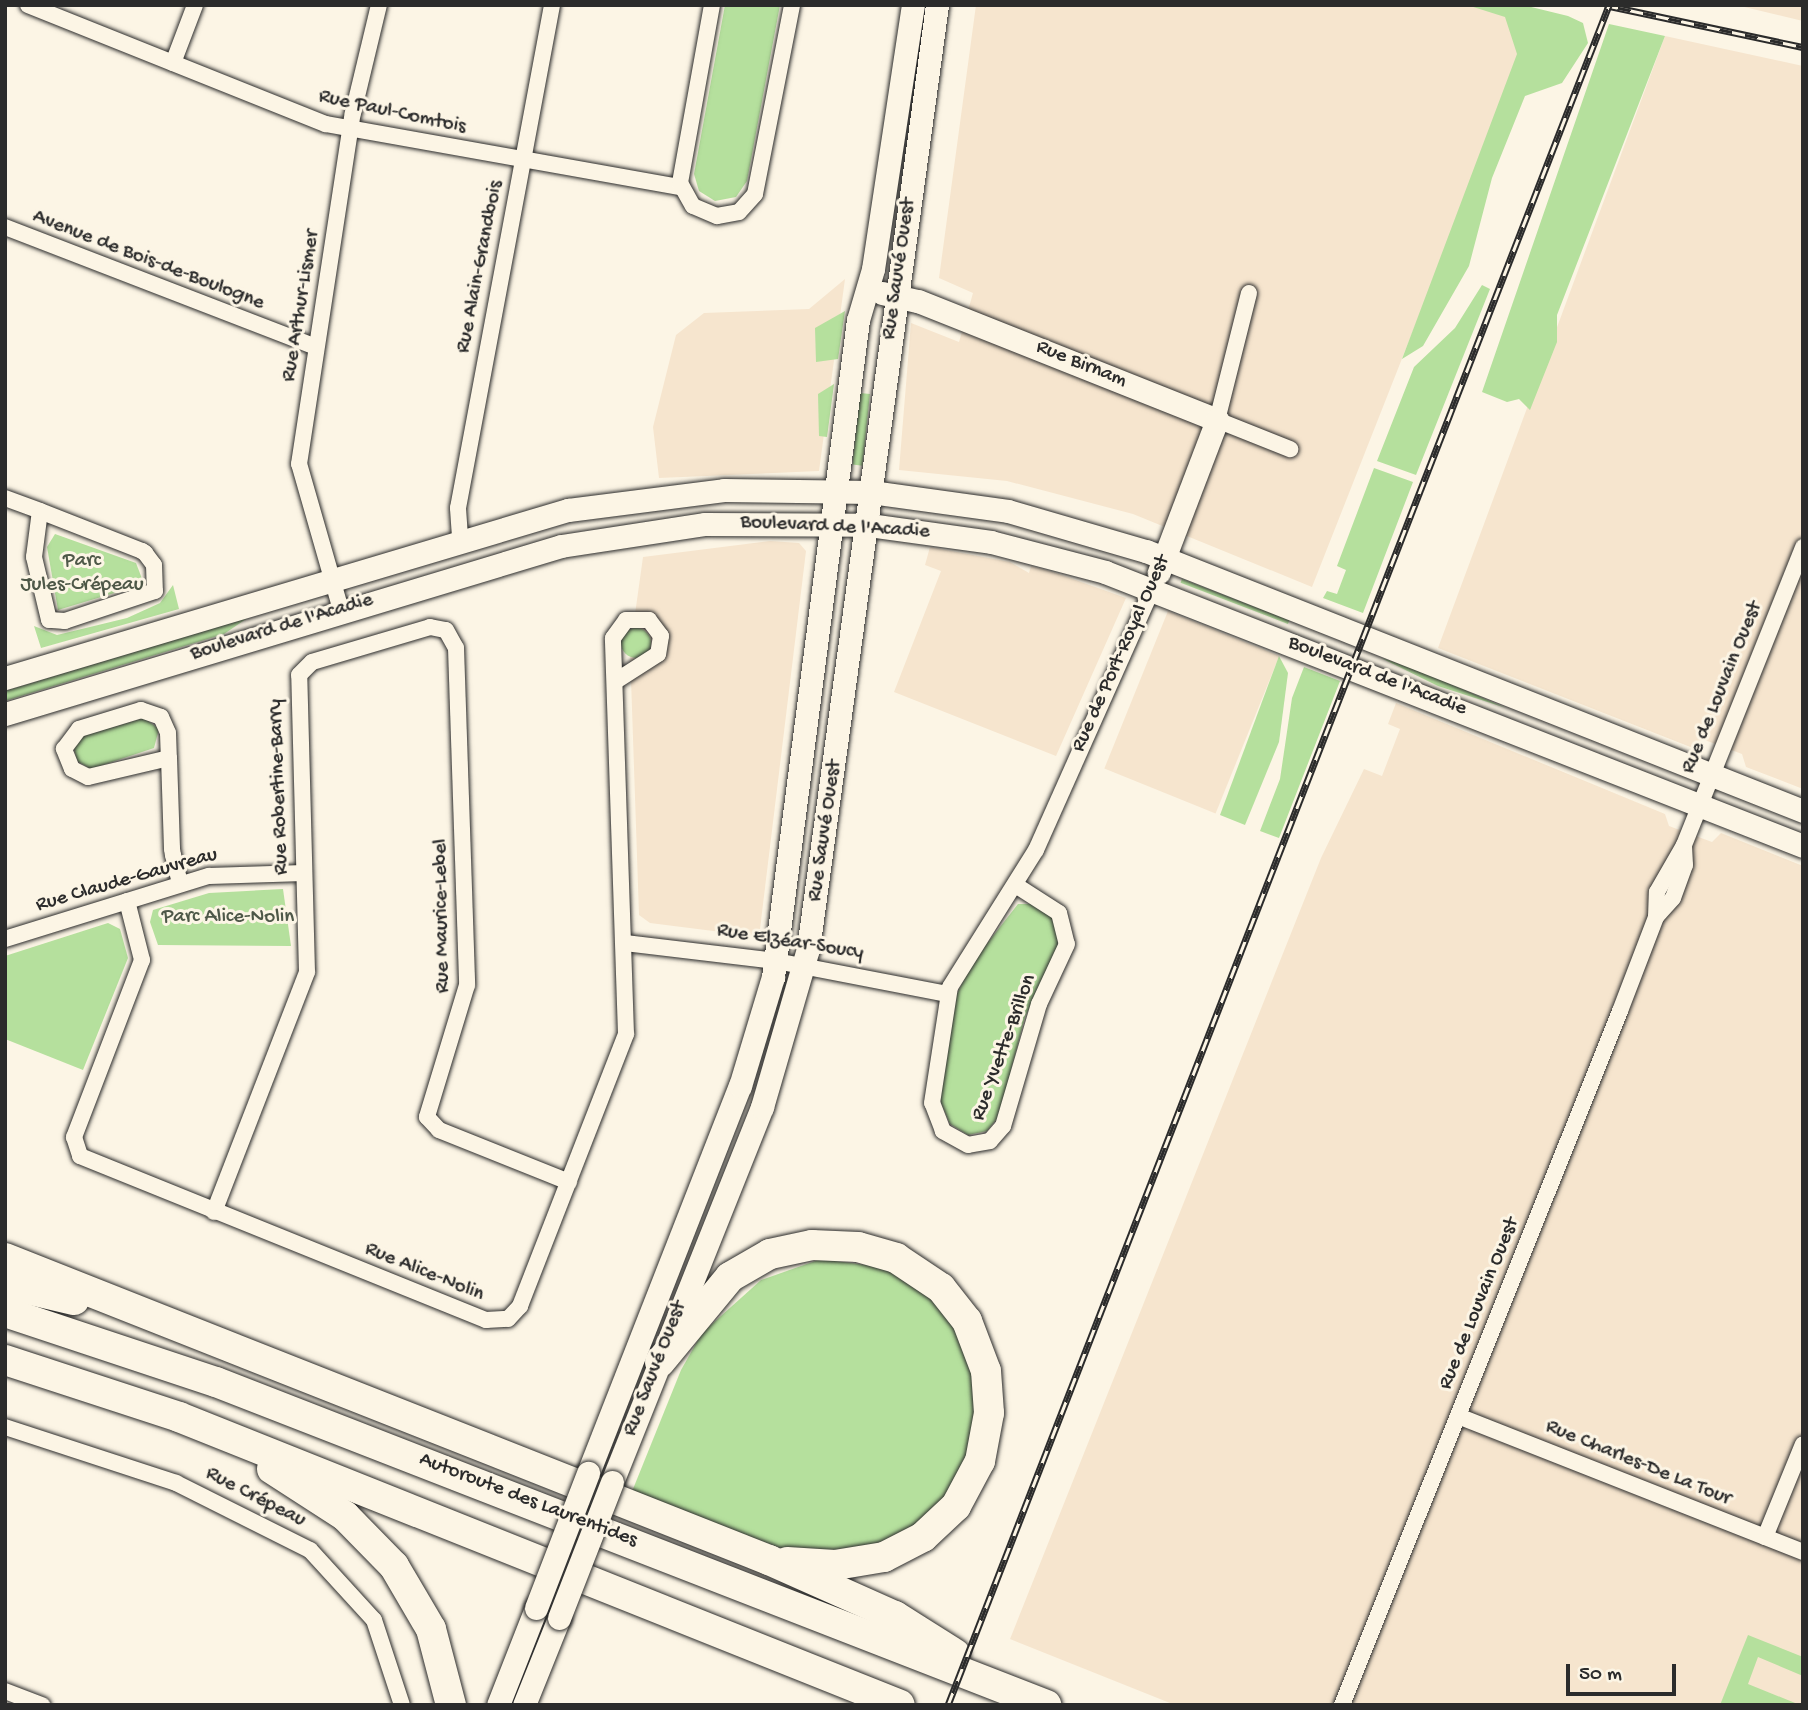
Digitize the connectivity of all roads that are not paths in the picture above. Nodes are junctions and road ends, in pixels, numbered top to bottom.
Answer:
1 (28, 5) edge
2 (195, 5) edge
3 (379, 5) edge
4 (552, 5) edge
5 (712, 5) edge
6 (792, 5) edge
7 (913, 5) edge
8 (937, 5) edge
9 (173, 63) junction
10 (350, 129) junction
11 (522, 161) junction
12 (680, 187) junction
13 (5, 228) edge
14 (869, 292) junction
15 (1249, 293) dead end
16 (897, 295) junction
17 (316, 346) junction
18 (1217, 420) junction
19 (1290, 449) dead end
20 (837, 490) junction
21 (871, 492) junction
22 (5, 498) edge
23 (40, 511) junction
24 (833, 524) junction
25 (869, 525) junction
26 (460, 537) junction
27 (1803, 547) edge
28 (1164, 557) junction
29 (331, 577) junction
30 (1152, 589) junction
31 (341, 610) junction
32 (449, 633) joint
33 (5, 678) edge
34 (616, 681) dead end
35 (5, 714) edge
36 (169, 758) junction
37 (1712, 775) junction
38 (1700, 805) junction
39 (1803, 811) edge
40 (1803, 846) edge
41 (304, 873) junction
42 (180, 884) junction
43 (1017, 886) junction
44 (127, 901) junction
45 (5, 939) edge
46 (625, 943) junction
47 (776, 961) junction
48 (803, 965) junction
49 (948, 994) junction
50 (569, 1182) junction
51 (214, 1212) junction
52 (5, 1258) edge
53 (5, 1284) edge
54 (5, 1312) edge
55 (150, 1317) junction
56 (5, 1360) edge
57 (660, 1362) junction
58 (1458, 1416) junction
59 (5, 1427) edge
60 (206, 1428) junction
61 (1803, 1444) edge
62 (1765, 1537) junction
63 (1803, 1552) edge
64 (769, 1560) junction
65 (1011, 1690) junction
66 (5, 1691) edge
67 (25, 1702) edge
68 (42, 1705) edge
69 (402, 1705) edge
70 (451, 1705) edge
71 (499, 1705) edge
72 (524, 1705) edge
73 (900, 1705) edge
74 (1046, 1705) edge
75 (1342, 1705) edge

1 - 9 street, Rue Paul-Comtois
2 - 9 street
3 - 10 street, Rue Arthur-Lismer
4 - 11 street, Rue Alain-Grandbois
5 - 12 street
6 - 12 street
7 - 14 main road, Rue Sauvé Ouest
8 - 16 main road, Rue Sauvé Ouest
9 - 10 street, Rue Paul-Comtois
10 - 11 street, Rue Paul-Comtois
10 - 17 street, Rue Arthur-Lismer
11 - 12 street, Rue Paul-Comtois
11 - 26 street, Rue Alain-Grandbois
13 - 17 street, Avenue de Bois-de-Boulogne
14 - 16 main road, Rue Birnam
14 - 20 main road, Rue Sauvé Ouest
15 - 18 street, Rue de Port-Royal Ouest
16 - 18 main road, Rue Birnam
16 - 21 main road, Rue Sauvé Ouest
17 - 29 street, Rue Arthur-Lismer
18 - 19 street, Rue Birnam
18 - 28 main road, Rue de Port-Royal Ouest
20 - 21 main road, Boulevard de l'Acadie
20 - 24 main road, Rue Sauvé Ouest
20 - 26 main road, Boulevard de l'Acadie
21 - 25 main road, Rue Sauvé Ouest
21 - 28 main road, Boulevard de l'Acadie
22 - 23 street
23 - 23 street
24 - 25 main road, Boulevard de l'Acadie
24 - 31 main road, Boulevard de l'Acadie
24 - 47 main road, Rue Sauvé Ouest
25 - 30 main road, Boulevard de l'Acadie
25 - 48 main road, Rue Sauvé Ouest
26 - 29 main road, Boulevard de l'Acadie
27 - 37 street, Rue de Louvain Ouest
28 - 30 main road, Rue de Port-Royal Ouest
28 - 37 main road, Boulevard de l'Acadie
29 - 31 street, Rue Arthur-Lismer
29 - 33 main road, Boulevard de l'Acadie
30 - 38 main road, Boulevard de l'Acadie
30 - 43 street, Rue de Port-Royal Ouest
31 - 35 main road, Boulevard de l'Acadie
32 - 41 street, Rue Robertine-Barry
32 - 50 street, Rue Maurice-Lebel
34 - 46 street, Rue Alice-Nolin
36 - 36 street
36 - 42 street
37 - 38 street, Rue de Louvain Ouest
37 - 39 main road, Boulevard de l'Acadie
38 - 40 main road, Boulevard de l'Acadie
38 - 58 street, Rue de Louvain Ouest
41 - 42 street, Rue Claude-Gauvreau
41 - 51 street, Rue Robertine-Barry
42 - 44 street, Rue Claude-Gauvreau
43 - 49 street, Rue de Port-Royal Ouest
43 - 49 street, Rue Yvette-Brillon
44 - 45 street, Rue Claude-Gauvreau
44 - 51 street, Rue Alice-Nolin
46 - 47 street, Rue Elzéar-Soucy
46 - 50 street, Rue Alice-Nolin
47 - 48 street, Rue Elzéar-Soucy
47 - 71 main road, Rue Sauvé Ouest, bridge
48 - 49 street, Rue Elzéar-Soucy
48 - 57 main road, Rue Sauvé Ouest
50 - 51 street, Rue Alice-Nolin
52 - 55 highway
53 - 55 highway
54 - 65 highway, Autoroute des Laurentides
55 - 64 highway
56 - 60 highway
57 - 64 highway
57 - 72 main road, Rue Sauvé Ouest, bridge
58 - 62 street, Rue Charles-De La Tour
58 - 75 street, Rue de Louvain Ouest
59 - 69 street, Rue Crépeau
60 - 70 highway
60 - 73 highway
61 - 62 street
62 - 63 street, Rue Charles-De La Tour
64 - 65 highway
65 - 74 highway, Autoroute des Laurentides
66 - 67 street
67 - 68 street

